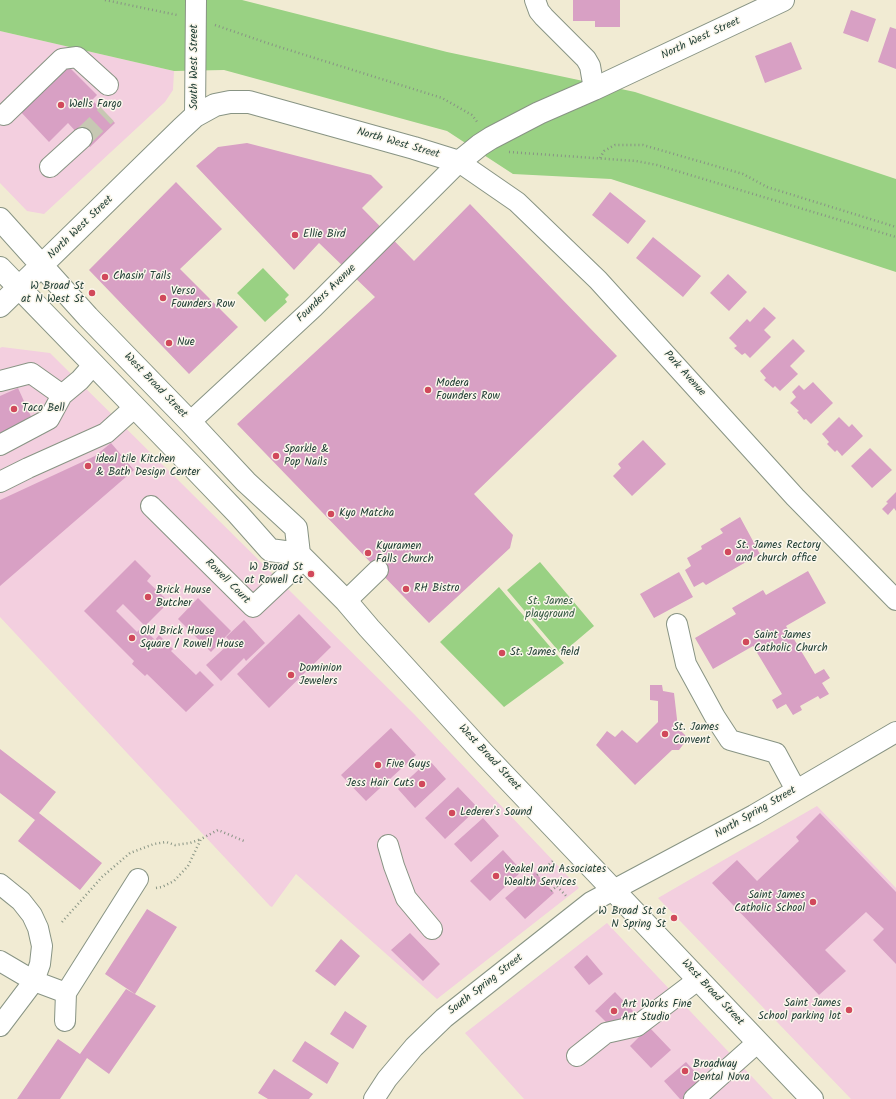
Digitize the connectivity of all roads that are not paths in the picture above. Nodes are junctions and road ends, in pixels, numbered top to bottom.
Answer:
1 (536, 0) edge
2 (783, 0) edge
3 (196, 9) edge
4 (108, 85) dead end
5 (594, 89) junction
6 (4, 115) dead end
7 (195, 116) junction
8 (82, 138) tunnel mouth
9 (459, 162) junction
10 (50, 167) dead end
11 (0, 220) edge
12 (42, 266) junction
13 (0, 268) edge
14 (19, 288) junction
15 (0, 306) edge
16 (94, 364) junction
17 (0, 381) edge
18 (62, 395) junction
19 (134, 407) junction
20 (190, 422) junction
21 (0, 444) edge
22 (0, 482) edge
23 (151, 506) dead end
24 (302, 557) junction
25 (378, 570) dead end
26 (896, 600) edge
27 (346, 601) junction
28 (677, 624) dead end
29 (896, 732) edge
30 (796, 790) junction
31 (388, 845) dead end
32 (138, 879) road end
33 (0, 884) edge
34 (615, 890) junction
35 (432, 929) dead end
36 (0, 961) edge
37 (699, 979) junction
38 (34, 981) junction
39 (66, 993) junction
40 (65, 1021) dead end
41 (0, 1026) edge
42 (758, 1042) junction
43 (577, 1056) dead end
44 (374, 1099) edge
45 (694, 1099) edge
46 (812, 1099) edge

1 - 5 street
2 - 5 main road, North West Street
3 - 7 street, South West Street
4 - 6 street
5 - 9 main road, North West Street
7 - 9 main road, North West Street
7 - 12 main road, North West Street
8 - 10 street
9 - 20 street, Founders Avenue
9 - 26 street, Park Avenue
11 - 12 main road, West Broad Street
12 - 14 main road
12 - 20 main road, West Broad Street
13 - 14 main road
14 - 15 main road
14 - 16 main road
16 - 18 street
16 - 19 main road
17 - 18 street
18 - 21 street
19 - 22 street
19 - 24 main road
20 - 24 main road, West Broad Street
23 - 24 street, Rowell Court
24 - 27 main road, West Broad Street
25 - 27 street
27 - 34 main road, West Broad Street
28 - 30 street
29 - 30 street, North Spring Street
30 - 34 street, North Spring Street
31 - 35 street
32 - 39 street
33 - 38 street
34 - 37 main road, West Broad Street
34 - 44 street, South Spring Street
36 - 38 street
37 - 42 main road, West Broad Street
37 - 43 street
38 - 39 street
38 - 41 street
39 - 40 street
42 - 45 street
42 - 46 main road, West Broad Street

